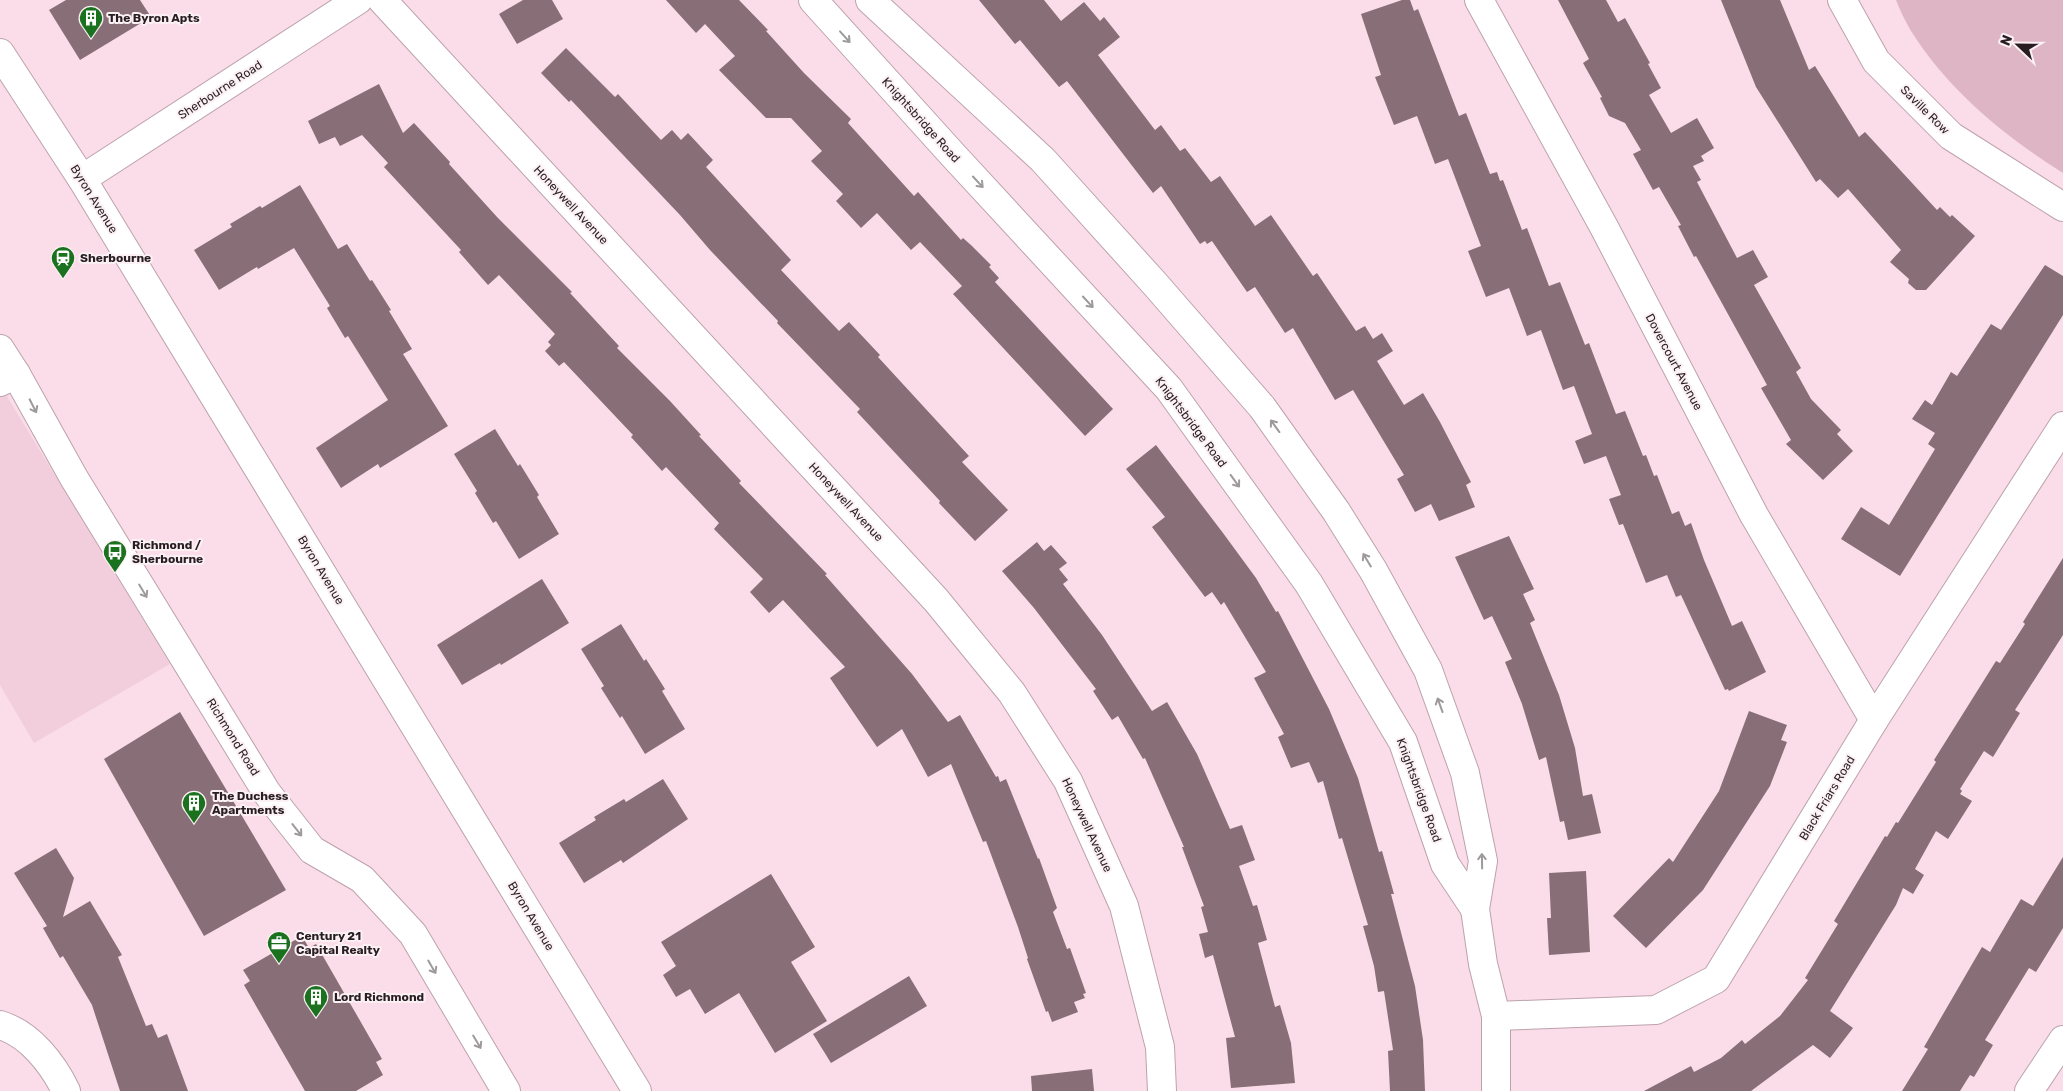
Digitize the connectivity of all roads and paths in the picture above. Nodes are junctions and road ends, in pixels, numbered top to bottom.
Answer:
1 (358, 0) edge
2 (382, 0) edge
3 (813, 0) edge
4 (870, 0) edge
5 (1479, 0) edge
6 (1842, 0) edge
7 (0, 53) edge
8 (82, 179) junction
9 (2063, 207) edge
10 (0, 348) edge
11 (8, 378) edge
12 (2063, 426) edge
13 (1874, 720) junction
14 (1475, 909) junction
15 (1496, 1016) junction
16 (0, 1024) edge
17 (2063, 1040) edge
18 (66, 1091) edge
19 (506, 1091) edge
20 (637, 1091) edge
21 (1162, 1091) edge
22 (1496, 1091) edge
23 (2029, 1091) edge

1 - 8 street, Sherbourne Road
2 - 21 street, Honeywell Avenue
3 -> 14 street, Knightsbridge Road
14 -> 4 street, Knightsbridge Road
5 - 13 street, Dovercourt Avenue
6 - 9 street, Saville Row
7 - 8 street, Byron Avenue
8 - 20 street, Byron Avenue
10 - 11 street, Richmond Road
11 -> 19 street, Richmond Road
12 - 13 street, Black Friars Road
13 - 15 street, Black Friars Road
14 - 15 street, Knightsbridge Road
15 - 22 street, Knightsbridge Road
16 - 18 street
17 - 23 street

